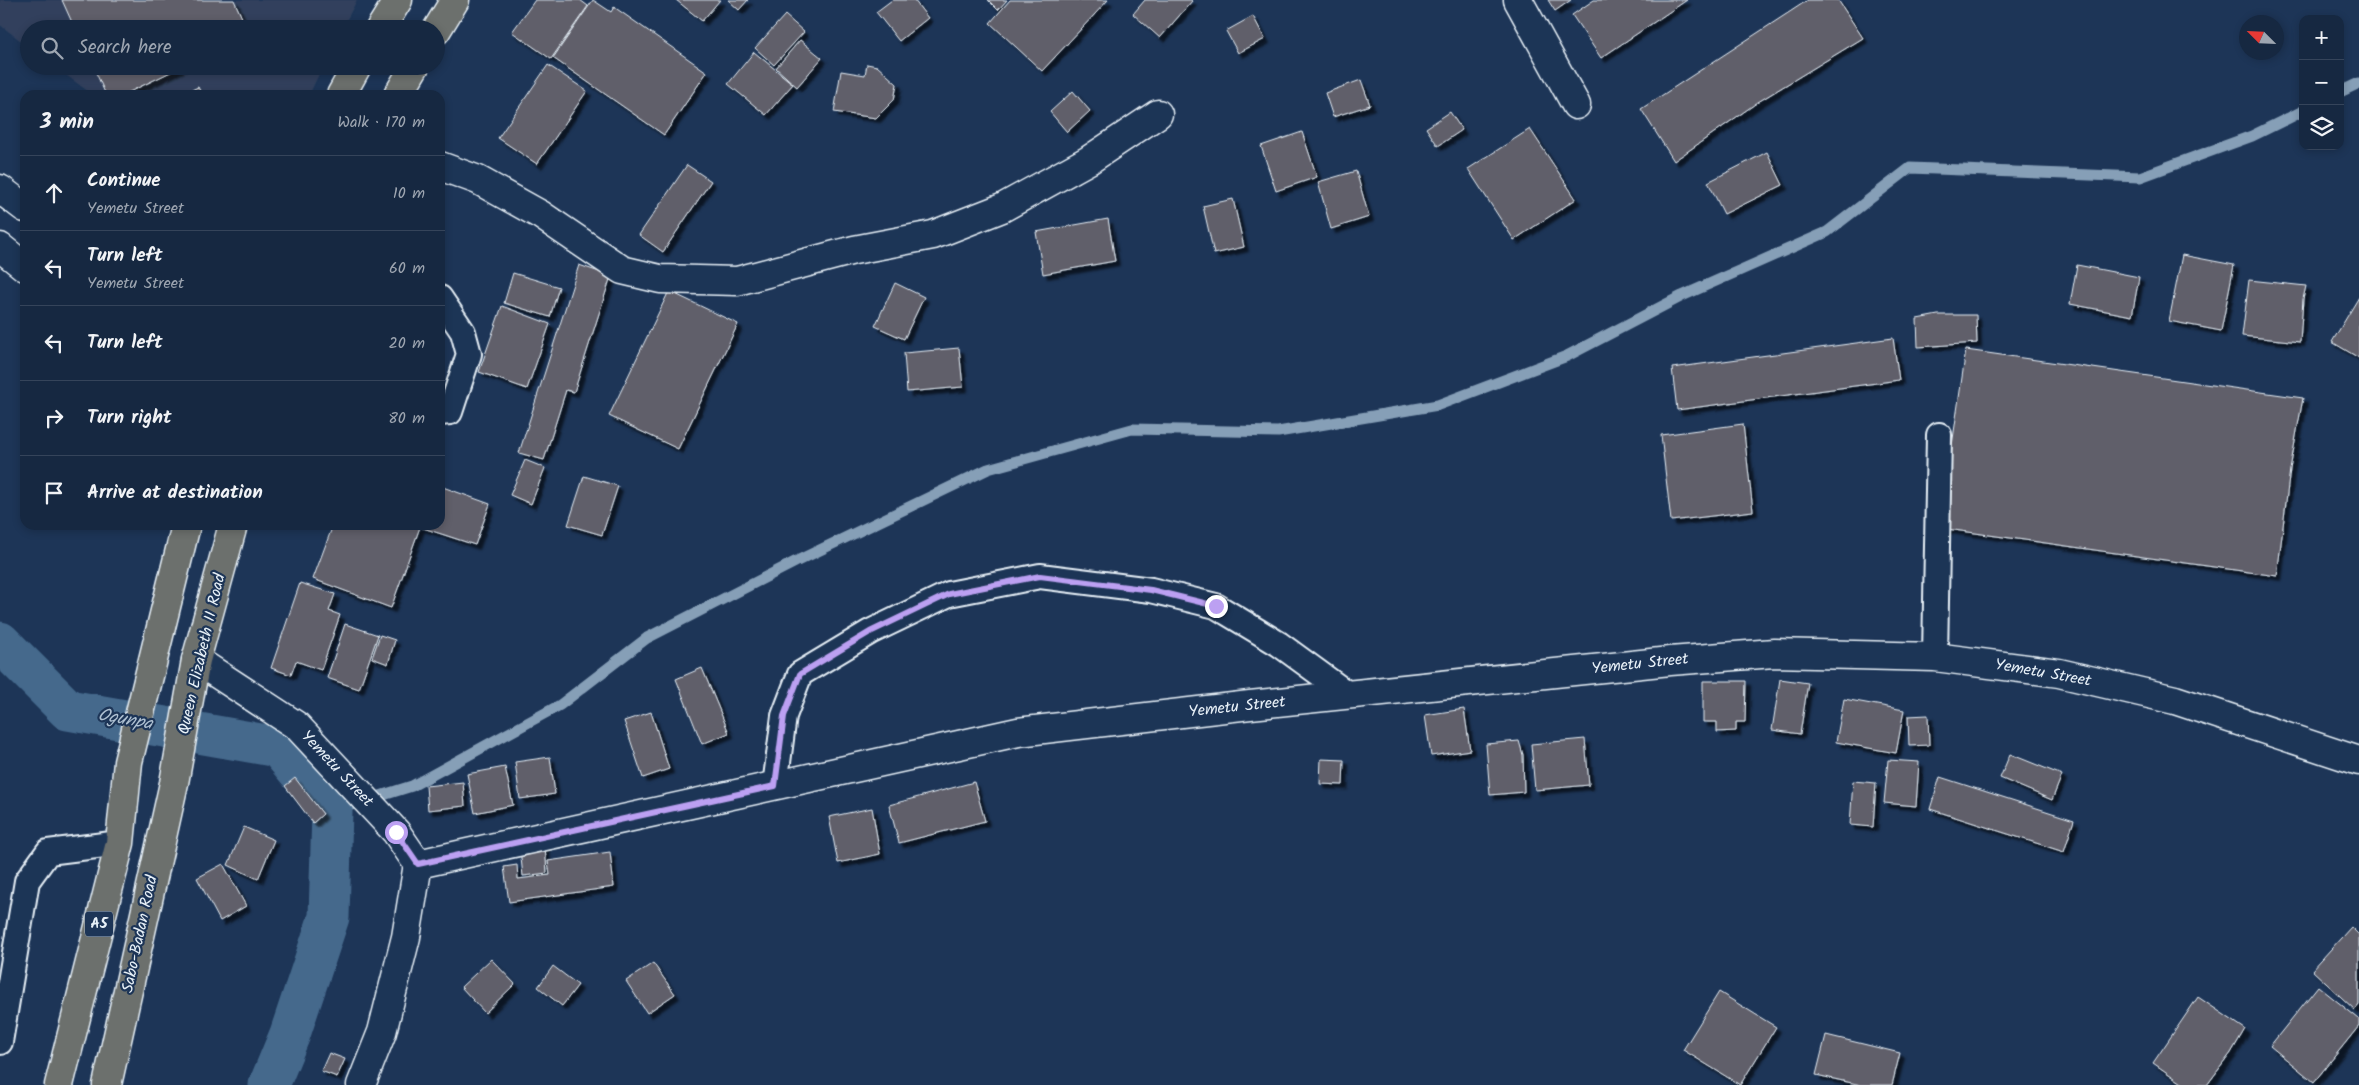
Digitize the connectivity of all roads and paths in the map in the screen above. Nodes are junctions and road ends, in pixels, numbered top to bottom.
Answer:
1 (398, 0) edge
2 (455, 0) edge
3 (1518, 0) edge
4 (386, 20) edge
5 (443, 20) edge
6 (352, 75) edge
7 (410, 75) edge
8 (344, 90) edge
9 (401, 90) edge
10 (1576, 105) dead end
11 (1158, 114) dead end
12 (445, 168) edge
13 (0, 189) edge
14 (20, 204) edge
15 (0, 247) edge
16 (20, 263) edge
17 (445, 305) edge
18 (445, 412) edge
19 (1939, 435) dead end
20 (177, 530) edge
21 (185, 530) edge
22 (232, 530) edge
23 (171, 588) junction
24 (1935, 657) junction
25 (196, 660) junction
26 (1349, 695) junction
27 (2359, 761) edge
28 (174, 783) joint
29 (775, 786) junction
30 (120, 843) junction
31 (418, 864) junction
32 (0, 1042) edge
33 (59, 1085) edge
34 (107, 1085) edge
35 (361, 1085) edge

1 - 4 highway
2 - 5 highway
3 - 10 street
6 - 8 highway
7 - 9 highway
11 - 12 street
13 - 14 street
15 - 16 street
17 - 18 lane
19 - 24 lane
20 - 23 highway
21 - 23 highway, A5
22 - 25 highway, Queen Elizabeth II Road
23 - 30 highway, A5
24 - 26 street, Yemetu Street
24 - 27 street, Yemetu Street
25 - 28 highway, Queen Elizabeth II Road
25 - 31 street, Yemetu Street
26 - 29 street, Yemetu Street
26 - 29 lane
28 - 34 highway, Sabo-Badan Road
29 - 31 street, Yemetu Street
30 - 32 lane
30 - 33 highway, A5
31 - 35 street

